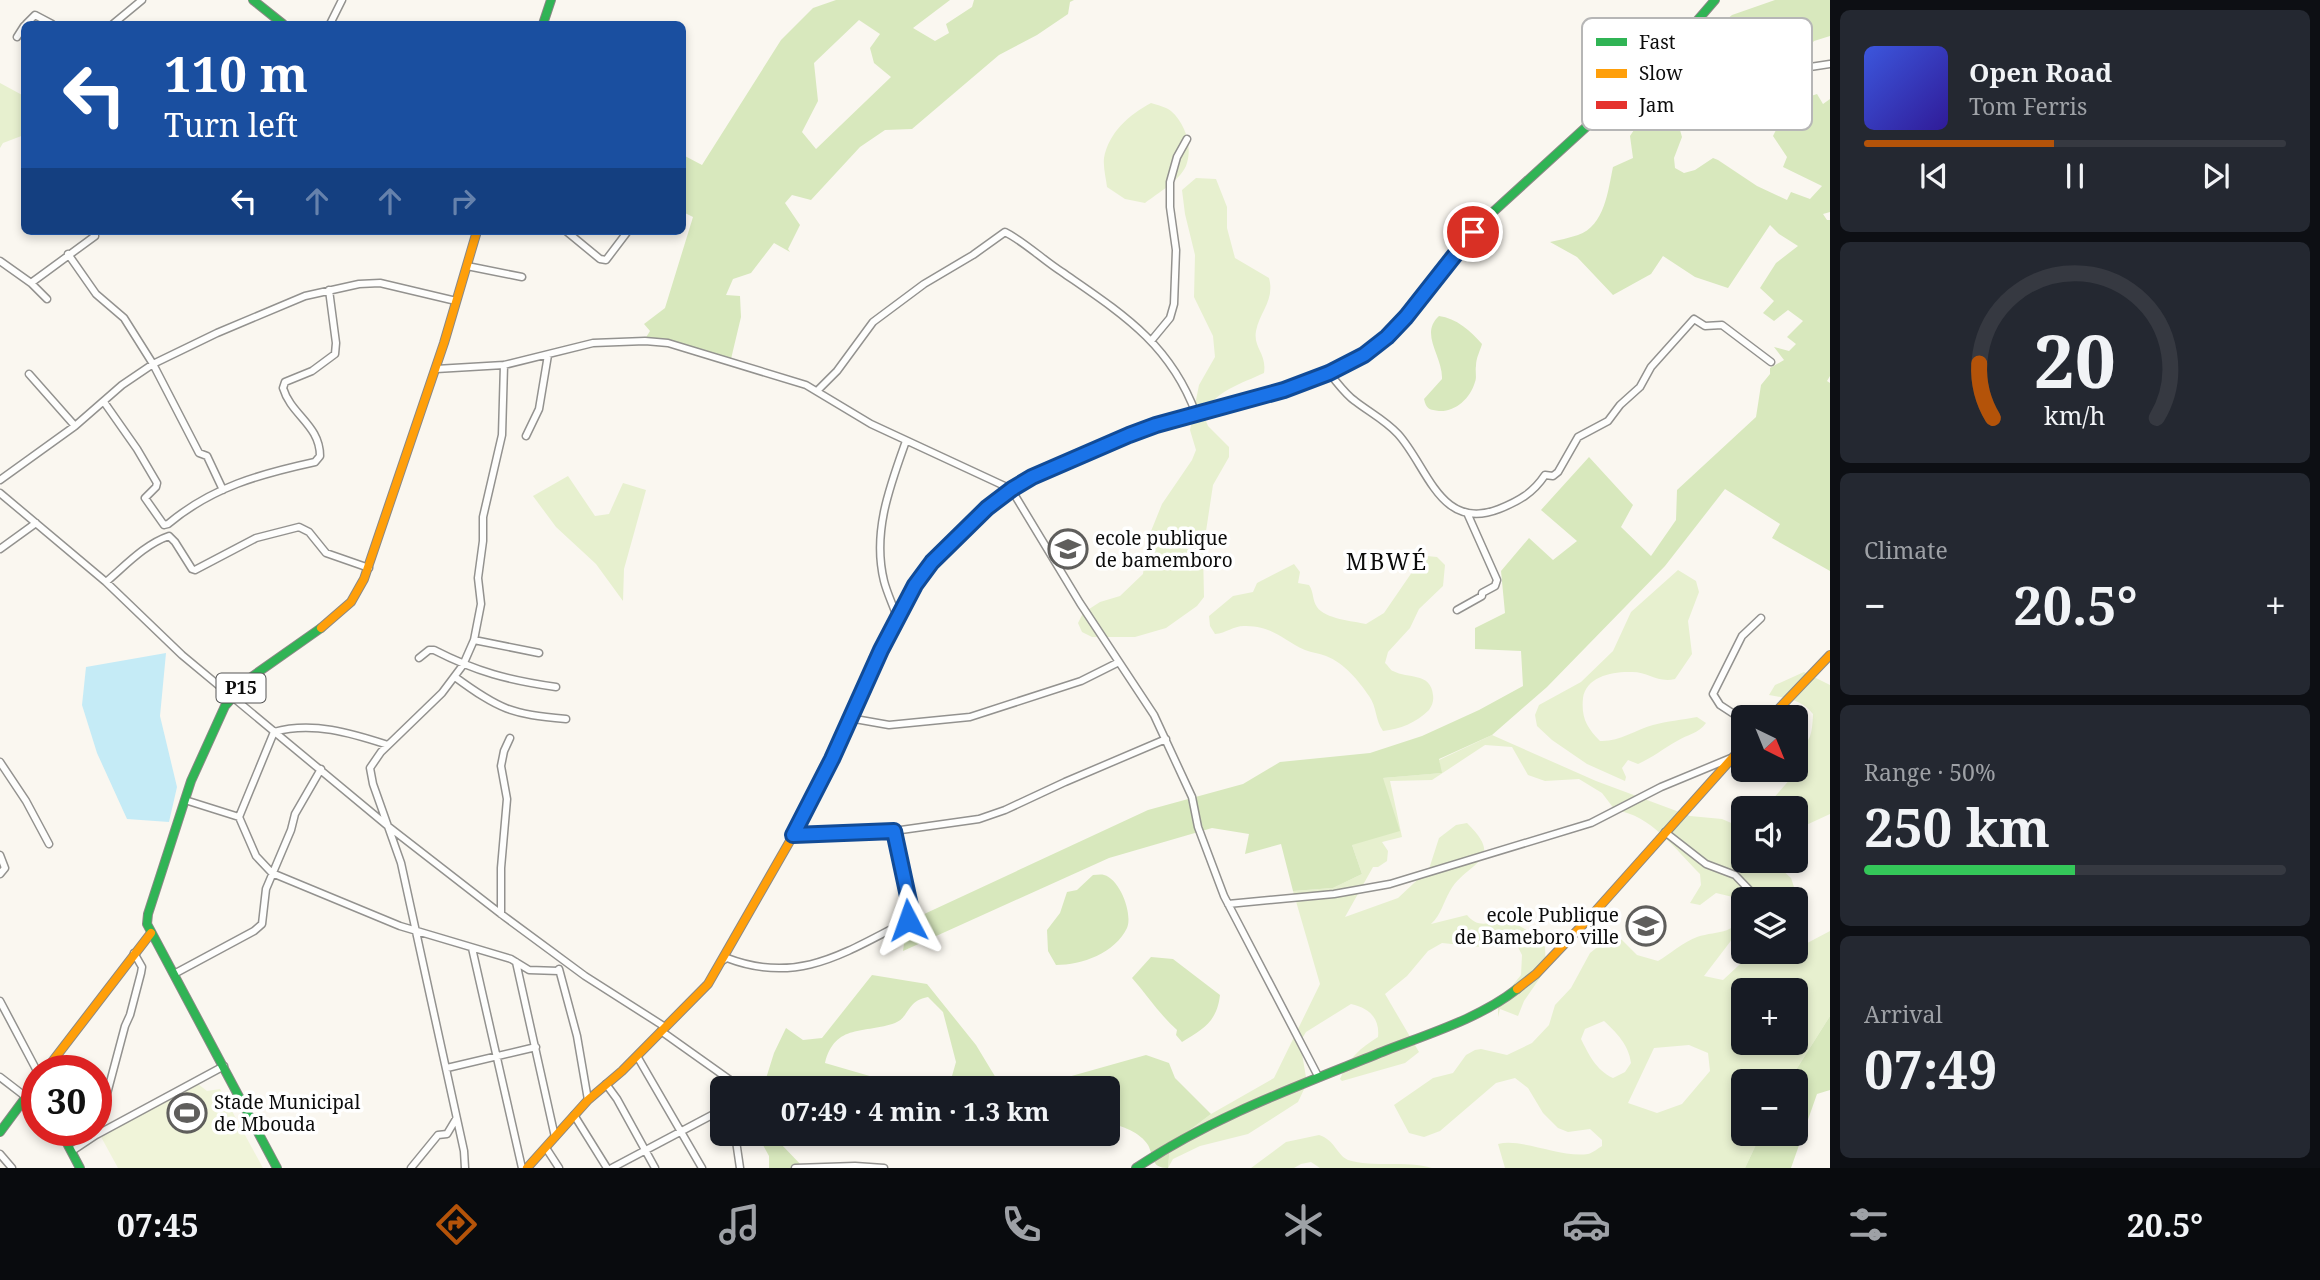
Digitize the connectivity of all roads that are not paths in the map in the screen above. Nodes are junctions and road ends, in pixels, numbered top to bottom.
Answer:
1 (142, 0) edge
2 (253, 0) edge
3 (342, 0) edge
4 (551, 0) edge
5 (1715, 0) edge
6 (1700, 18) edge
7 (29, 21) edge
8 (46, 21) edge
9 (117, 21) edge
10 (279, 21) edge
11 (332, 21) edge
12 (544, 21) edge
13 (21, 31) edge
14 (17, 37) dead end
15 (1830, 64) edge
16 (1812, 67) edge
17 (1583, 130) edge
18 (1186, 139) dead end
19 (476, 235) edge
20 (571, 235) edge
21 (625, 235) edge
22 (95, 236) dead end
23 (68, 254) junction
24 (0, 261) edge
25 (467, 266) junction
26 (522, 277) dead end
27 (31, 283) junction
28 (329, 290) junction
29 (47, 299) dead end
30 (456, 300) junction
31 (1151, 341) junction
32 (548, 355) junction
33 (1771, 362) dead end
34 (153, 364) junction
35 (504, 365) junction
36 (436, 369) junction
37 (1329, 373) junction
38 (29, 374) dead end
39 (817, 391) junction
40 (104, 402) junction
41 (1196, 414) junction
42 (75, 426) junction
43 (526, 436) dead end
44 (906, 441) junction
45 (0, 480) edge
46 (1012, 489) junction
47 (223, 490) junction
48 (0, 493) edge
49 (1468, 515) junction
50 (36, 523) junction
51 (0, 549) edge
52 (369, 568) junction
53 (106, 582) junction
54 (1457, 610) dead end
55 (897, 617) junction
56 (1761, 618) dead end
57 (474, 640) junction
58 (539, 653) dead end
59 (1830, 655) edge
60 (419, 658) dead end
61 (1119, 662) junction
62 (463, 665) junction
63 (455, 677) junction
64 (556, 687) dead end
65 (232, 697) junction
66 (1782, 705) edge
67 (1731, 712) edge
68 (566, 719) dead end
69 (849, 722) junction
70 (274, 732) junction
71 (510, 738) dead end
72 (1166, 739) junction
73 (388, 745) junction
74 (1731, 758) edge
75 (1731, 759) edge
76 (0, 762) edge
77 (321, 769) junction
78 (185, 800) junction
79 (239, 817) junction
80 (389, 827) junction
81 (894, 831) junction
82 (1665, 832) junction
83 (793, 835) junction
84 (49, 844) dead end
85 (0, 855) edge
86 (272, 873) junction
87 (0, 874) edge
88 (1747, 887) edge
89 (1228, 904) junction
90 (501, 914) junction
91 (416, 931) junction
92 (150, 933) junction
93 (472, 948) junction
94 (134, 953) junction
95 (561, 959) junction
96 (721, 961) junction
97 (516, 962) junction
98 (559, 971) junction
99 (174, 974) junction
100 (1, 1004) edge
101 (663, 1029) junction
102 (536, 1047) junction
103 (28, 1055) edge
104 (57, 1055) edge
105 (497, 1056) junction
106 (637, 1056) junction
107 (224, 1066) junction
108 (447, 1068) junction
109 (112, 1075) edge
110 (725, 1076) edge
111 (1318, 1076) junction
112 (0, 1077) edge
113 (606, 1084) junction
114 (21, 1093) edge
115 (588, 1100) junction
116 (21, 1104) edge
117 (574, 1115) junction
118 (710, 1116) edge
119 (457, 1118) junction
120 (112, 1126) edge
121 (682, 1131) junction
122 (0, 1132) edge
123 (555, 1137) junction
124 (69, 1146) edge
125 (80, 1146) edge
126 (737, 1146) edge
127 (546, 1148) junction
128 (646, 1150) junction
129 (72, 1151) junction
130 (0, 1154) edge
131 (12, 1168) edge
132 (80, 1168) edge
133 (276, 1168) edge
134 (411, 1168) edge
135 (464, 1168) edge
136 (524, 1168) edge
137 (559, 1168) edge
138 (609, 1168) edge
139 (655, 1168) edge
140 (702, 1168) edge
141 (740, 1168) edge
142 (795, 1168) edge
143 (884, 1168) edge
144 (1136, 1168) edge

1 - 9 street
2 - 10 street
3 - 11 street
4 - 12 street
5 - 6 street
7 - 8 street
13 - 14 street
15 - 16 street
17 - 37 street
18 - 31 street
19 - 25 street, P15
20 - 21 street
22 - 23 street
23 - 27 street
23 - 34 street
24 - 27 street
25 - 26 street
25 - 30 street, P15
27 - 29 street
28 - 30 street
28 - 34 street
28 - 47 street
30 - 36 street, P15
31 - 39 street
31 - 41 street
32 - 35 street
32 - 39 street
32 - 43 street
33 - 49 street
34 - 40 street
34 - 47 street
35 - 36 street
35 - 57 street
36 - 52 street, P15
37 - 41 street
37 - 49 street
38 - 42 street
39 - 44 street
40 - 42 street
40 - 47 street
41 - 46 street
42 - 45 street
44 - 46 street
44 - 55 street
46 - 55 street
46 - 61 street
48 - 50 street
49 - 54 street
50 - 51 street
50 - 53 street
52 - 53 street
52 - 65 street, P15
53 - 65 street
55 - 69 street
56 - 67 street
57 - 58 street
57 - 62 street
59 - 66 street
60 - 62 street
61 - 69 street
61 - 72 street
62 - 63 street
62 - 64 street
63 - 68 street
63 - 73 street
65 - 70 street
65 - 78 street, P15
69 - 83 street
70 - 73 street
70 - 77 street
70 - 79 street
71 - 90 street
72 - 81 street
72 - 89 street
73 - 80 street
74 - 89 street
75 - 82 street
76 - 84 street
77 - 80 street
77 - 86 street
78 - 79 street
78 - 92 street, P15
79 - 86 street
80 - 90 street
80 - 91 street
81 - 83 street
81 - 96 street
82 - 88 street
82 - 111 street
83 - 96 street
85 - 87 street
86 - 91 street
86 - 99 street
89 - 111 street
90 - 95 street
91 - 93 street
91 - 108 street
92 - 94 street
92 - 99 street
93 - 97 street
93 - 105 street
94 - 104 street
94 - 109 street
95 - 98 street
95 - 101 street
96 - 101 street
97 - 98 street
97 - 102 street
98 - 115 street
99 - 107 street
100 - 103 street
101 - 106 street
101 - 110 street
102 - 105 street
102 - 123 street
105 - 108 street
105 - 136 street
106 - 113 street
106 - 121 street
107 - 120 street
107 - 133 street
108 - 119 street
111 - 144 street
112 - 114 street
113 - 115 street
113 - 128 street
115 - 117 street
116 - 122 street
117 - 123 street
117 - 138 street
118 - 121 street
119 - 134 street
119 - 135 street
121 - 128 street
121 - 140 street
123 - 127 street
124 - 129 street
125 - 129 street
126 - 141 street
127 - 136 street
127 - 137 street
128 - 138 street
128 - 139 street
129 - 132 street
130 - 131 street
142 - 143 street

